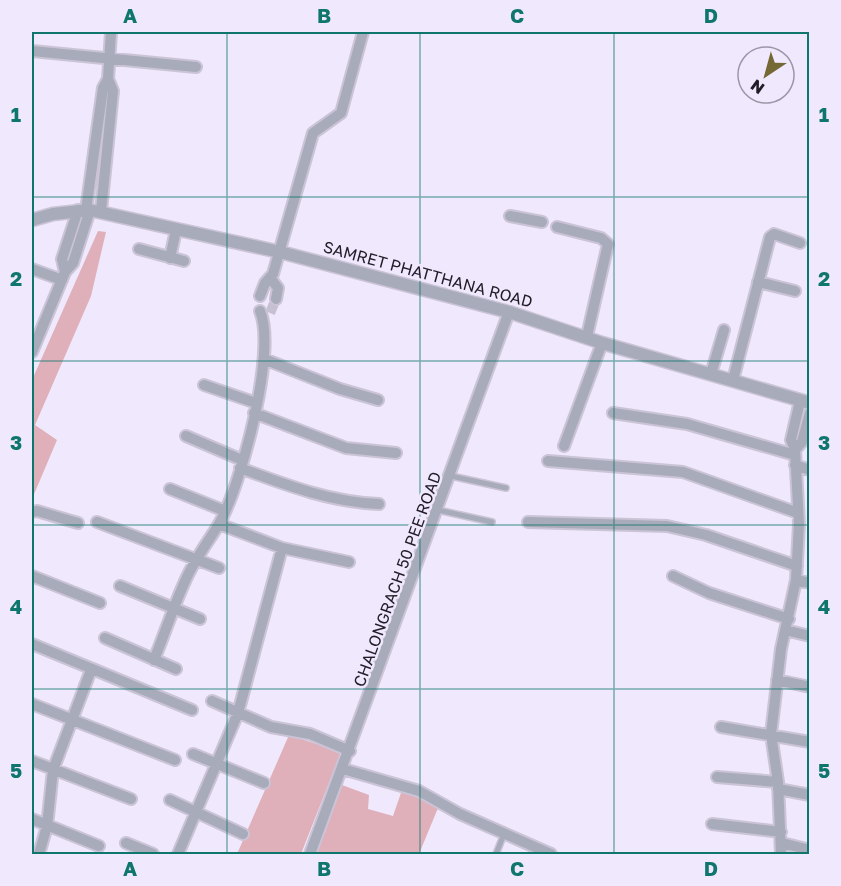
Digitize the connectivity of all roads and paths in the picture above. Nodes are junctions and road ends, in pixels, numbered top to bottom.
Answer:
1 (111, 32) edge
2 (363, 32) edge
3 (32, 51) edge
4 (110, 57) junction
5 (196, 67) dead end
6 (108, 79) junction
7 (97, 129) junction
8 (109, 132) junction
9 (88, 210) junction
10 (510, 216) dead end
11 (32, 220) edge
12 (542, 222) dead end
13 (557, 227) dead end
14 (173, 243) junction
15 (800, 243) dead end
16 (139, 249) dead end
17 (278, 256) junction
18 (184, 261) dead end
19 (32, 269) edge
20 (63, 276) junction
21 (272, 277) junction
22 (758, 282) junction
23 (795, 291) dead end
24 (260, 296) dead end
25 (276, 299) tunnel mouth
26 (509, 312) junction
27 (265, 315) tunnel mouth
28 (724, 330) dead end
29 (587, 336) junction
30 (34, 338) edge
31 (602, 343) junction
32 (32, 352) edge
33 (264, 359) junction
34 (711, 374) junction
35 (733, 380) junction
36 (204, 385) dead end
37 (378, 400) dead end
38 (805, 402) edge
39 (255, 408) junction
40 (613, 413) dead end
41 (810, 413) edge
42 (186, 436) dead end
43 (564, 446) dead end
44 (396, 453) dead end
45 (795, 457) junction
46 (548, 461) dead end
47 (241, 464) junction
48 (810, 470) edge
49 (451, 476) junction
50 (506, 488) dead end
51 (170, 489) dead end
52 (380, 504) dead end
53 (438, 510) junction
54 (225, 511) junction
55 (32, 512) edge
56 (802, 521) edge
57 (97, 522) dead end
58 (492, 522) dead end
59 (528, 522) dead end
60 (78, 523) dead end
61 (219, 524) junction
62 (282, 548) junction
63 (197, 558) junction
64 (349, 562) dead end
65 (797, 566) junction
66 (219, 568) dead end
67 (32, 576) edge
68 (673, 576) dead end
69 (796, 580) junction
70 (810, 583) edge
71 (120, 586) dead end
72 (100, 603) dead end
73 (175, 608) junction
74 (200, 619) dead end
75 (787, 625) junction
76 (810, 636) edge
77 (105, 638) dead end
78 (32, 644) edge
79 (154, 660) junction
80 (176, 669) dead end
81 (91, 670) junction
82 (777, 680) junction
83 (810, 687) edge
84 (212, 701) dead end
85 (32, 704) edge
86 (192, 710) dead end
87 (238, 713) junction
88 (70, 721) junction
89 (721, 727) dead end
90 (771, 734) junction
91 (810, 742) edge
92 (350, 751) junction
93 (193, 754) dead end
94 (175, 760) dead end
95 (32, 761) edge
96 (216, 763) junction
97 (343, 769) junction
98 (53, 770) junction
99 (717, 777) dead end
100 (264, 783) dead end
101 (778, 785) junction
102 (810, 795) edge
103 (131, 799) dead end
104 (170, 800) dead end
105 (195, 813) junction
106 (32, 819) edge
107 (712, 824) dead end
108 (47, 826) junction
109 (243, 834) dead end
110 (504, 834) junction
111 (126, 843) dead end
112 (781, 843) edge
113 (99, 846) dead end
114 (810, 850) edge
115 (39, 855) edge
116 (153, 855) edge
117 (177, 855) edge
118 (310, 855) edge
119 (495, 855) edge
120 (551, 855) edge

1 - 4 street
2 - 17 street
3 - 4 street
4 - 5 street
4 - 6 street
6 - 7 street
6 - 8 street
7 - 8 street
7 - 9 street
8 - 9 street
9 - 11 street, SAMRET PHATTHANA ROAD
9 - 14 street, SAMRET PHATTHANA ROAD
9 - 20 street
10 - 12 street
13 - 29 street
14 - 16 street
14 - 17 street, SAMRET PHATTHANA ROAD
14 - 18 street
15 - 22 street
17 - 21 street
17 - 26 street, SAMRET PHATTHANA ROAD
19 - 20 street
20 - 30 street
21 - 24 street
21 - 25 street
22 - 23 street
22 - 35 street
26 - 29 street, SAMRET PHATTHANA ROAD
26 - 49 street, CHALONGRACH 50 PEE ROAD
27 - 33 street
28 - 34 street
29 - 31 street, SAMRET PHATTHANA ROAD
30 - 32 street
31 - 34 street, SAMRET PHATTHANA ROAD
31 - 43 street
33 - 37 street
33 - 39 street
34 - 35 street, SAMRET PHATTHANA ROAD
35 - 38 street, SAMRET PHATTHANA ROAD
36 - 39 street
38 - 45 street
39 - 44 street
39 - 47 street
40 - 45 street
41 - 45 street
42 - 47 street
45 - 48 street
45 - 56 street
46 - 56 street
47 - 52 street
47 - 54 street
49 - 50 lane
49 - 53 street, CHALONGRACH 50 PEE ROAD
51 - 54 street
53 - 58 lane
53 - 92 street, CHALONGRACH 50 PEE ROAD
54 - 61 street
55 - 60 street
56 - 65 street
57 - 63 street
59 - 65 street
61 - 62 street
61 - 63 street
62 - 64 street
62 - 87 street
63 - 66 street
63 - 73 street
65 - 69 street
67 - 72 street
68 - 75 street
69 - 70 street
69 - 75 street
71 - 73 street
73 - 74 street
73 - 79 street
75 - 76 street
75 - 82 street
77 - 79 street
78 - 81 street
79 - 80 street
81 - 86 street
81 - 88 street
82 - 83 street
82 - 90 street
84 - 87 street
85 - 88 street
87 - 92 street
87 - 96 street
88 - 94 street
88 - 98 street
89 - 90 street
90 - 91 street
90 - 101 street
92 - 97 street, CHALONGRACH 50 PEE ROAD
93 - 96 street
95 - 98 street
96 - 100 street
96 - 105 street
97 - 110 street
97 - 118 street, CHALONGRACH 50 PEE ROAD
98 - 103 street
98 - 108 street
99 - 101 street
101 - 102 street
101 - 112 street
104 - 105 street
105 - 109 street
105 - 117 street
106 - 108 street
107 - 112 street
108 - 113 street
108 - 115 street
110 - 119 lane
110 - 120 street
111 - 116 street
112 - 114 street

